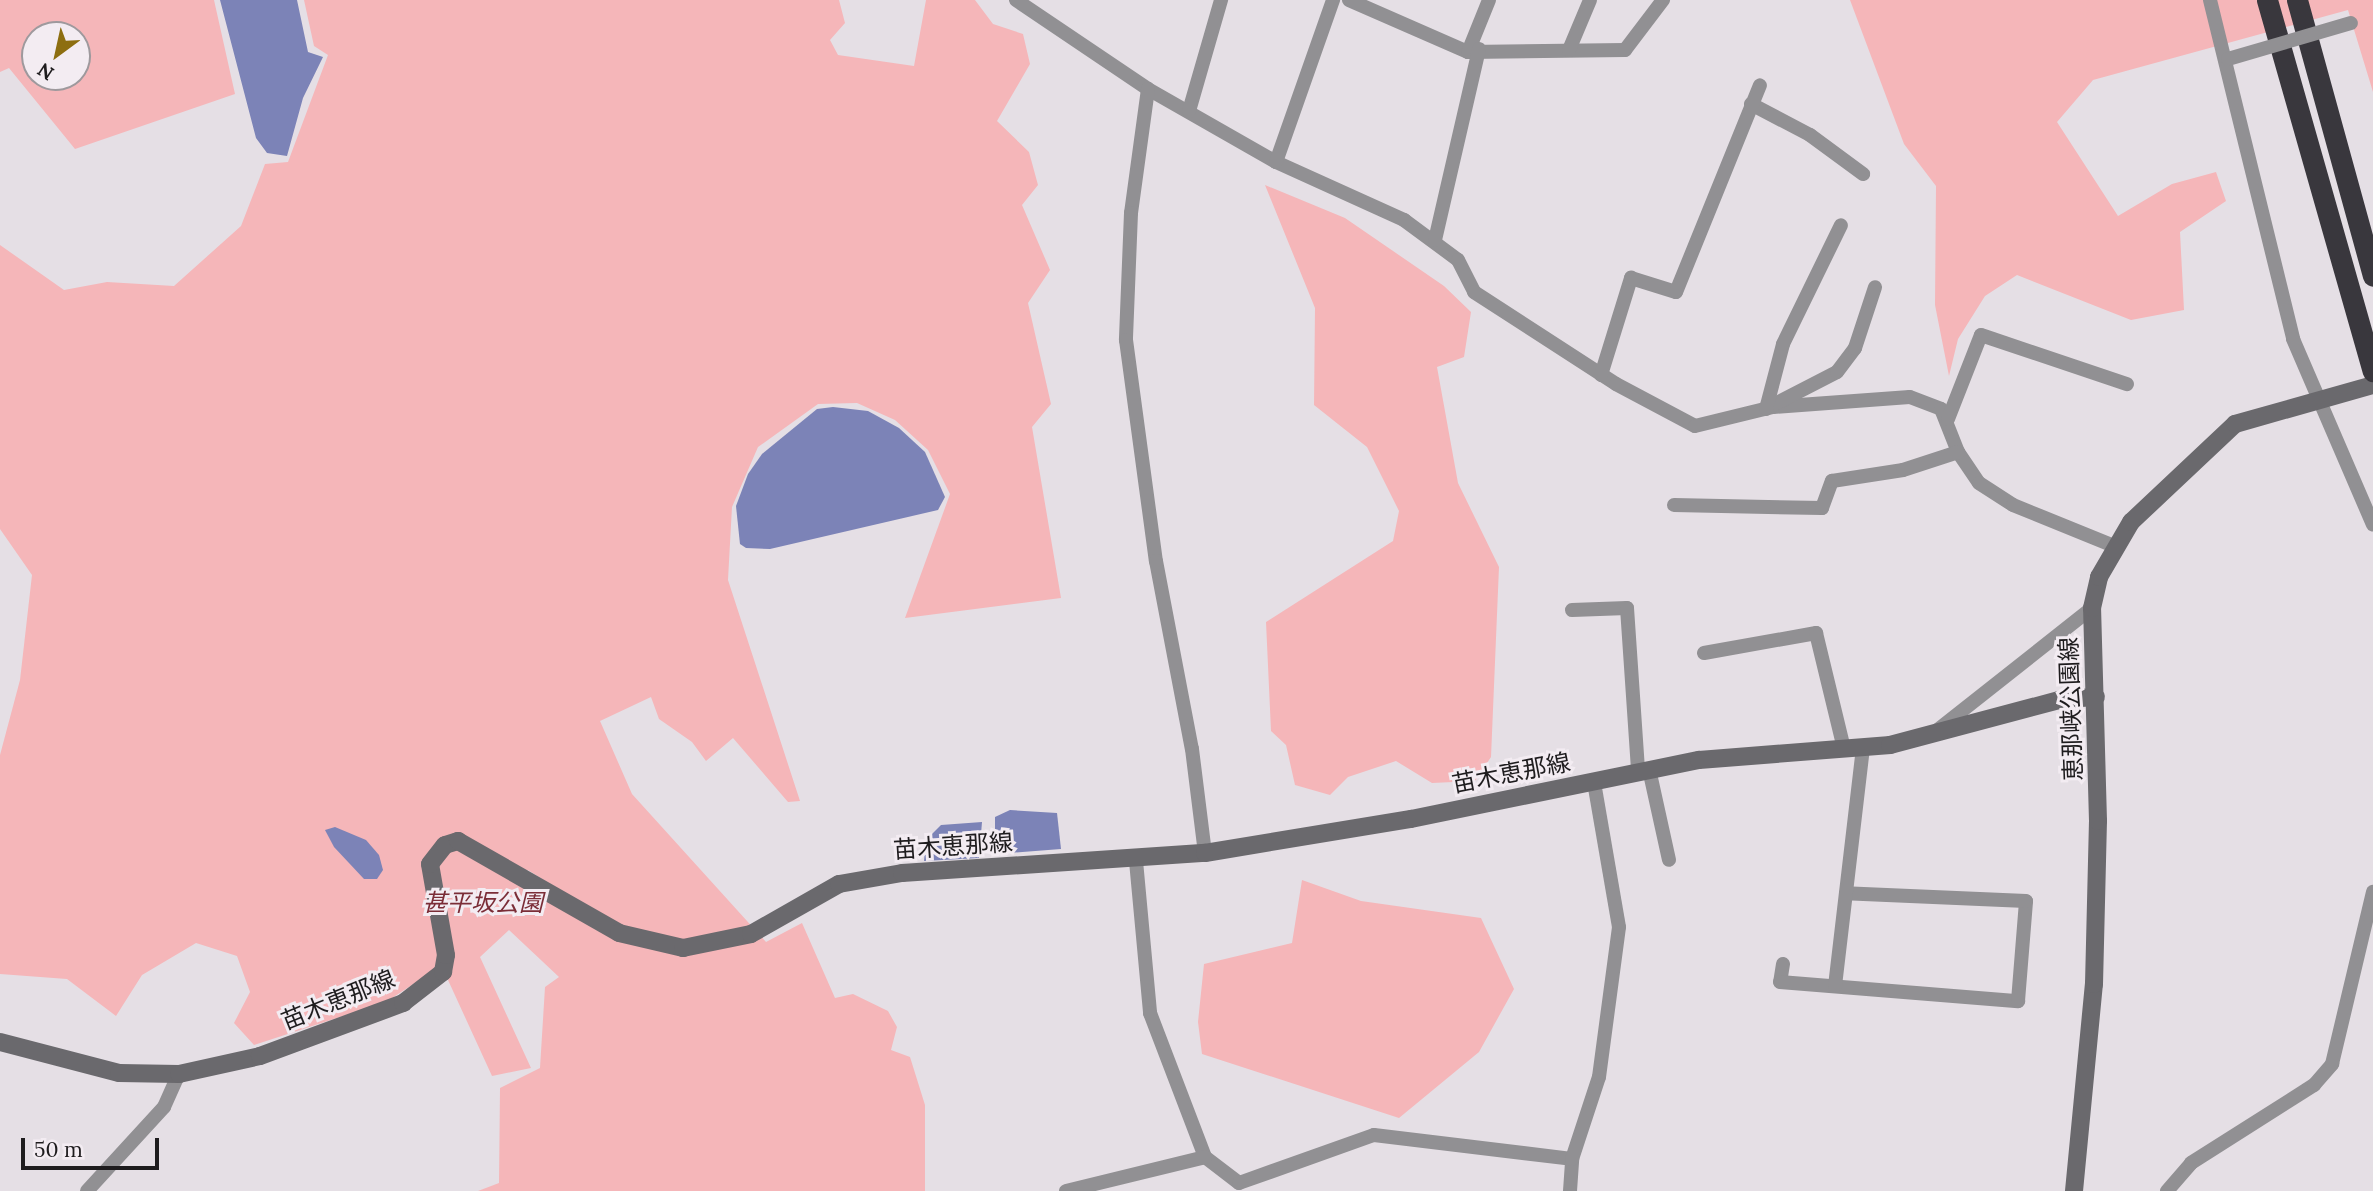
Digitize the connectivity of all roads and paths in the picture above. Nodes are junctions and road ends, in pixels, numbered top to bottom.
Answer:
1 (1016, 0) edge
2 (1221, 0) edge
3 (1333, 0) edge
4 (1349, 0) edge
5 (1489, 0) edge
6 (1590, 0) edge
7 (1663, 0) edge
8 (2210, 0) edge
9 (2267, 0) edge
10 (2297, 0) edge
11 (2351, 23) dead end
12 (1569, 50) junction
13 (1474, 51) junction
14 (2228, 59) junction
15 (1760, 85) dead end
16 (1148, 89) junction
17 (1751, 104) junction
18 (1189, 111) junction
19 (1276, 162) junction
20 (1863, 174) dead end
21 (1841, 225) dead end
22 (1435, 240) junction
23 (2373, 275) edge
24 (1875, 287) dead end
25 (2373, 371) edge
26 (1601, 374) junction
27 (2127, 384) dead end
28 (2373, 385) edge
29 (2327, 399) junction
30 (1766, 409) junction
31 (1948, 419) junction
32 (1958, 452) junction
33 (1674, 505) dead end
34 (2373, 525) edge
35 (2114, 546) junction
36 (2092, 608) junction
37 (1572, 610) dead end
38 (1704, 653) dead end
39 (2096, 697) junction
40 (1936, 732) junction
41 (1844, 749) junction
42 (1863, 749) junction
43 (1643, 770) junction
44 (1594, 782) junction
45 (1205, 853) junction
46 (1670, 860) dead end
47 (1136, 861) junction
48 (2373, 892) edge
49 (1846, 893) junction
50 (1783, 964) dead end
51 (1835, 986) junction
52 (0, 1042) edge
53 (179, 1074) junction
54 (1205, 1157) junction
55 (1572, 1159) junction
56 (87, 1191) edge
57 (1066, 1191) edge
58 (1570, 1191) edge
59 (2074, 1191) edge
60 (2167, 1191) edge

1 - 16 street
2 - 18 street
3 - 19 street
4 - 13 street
5 - 13 street
6 - 12 street
7 - 12 street
8 - 14 street
9 - 25 highway
10 - 23 highway
11 - 14 street, bridge
12 - 13 street
13 - 22 street
14 - 29 street
15 - 17 street
16 - 18 street
16 - 45 street
17 - 20 street
17 - 26 street
18 - 19 street
19 - 22 street
21 - 30 street
22 - 26 street
24 - 30 street
26 - 30 street
27 - 31 street
28 - 29 main road, 恵那峡公園線
29 - 34 street
29 - 35 main road, 恵那峡公園線
30 - 31 street
31 - 32 street
32 - 33 street
32 - 35 street
35 - 36 main road, 恵那峡公園線
36 - 39 main road, 恵那峡公園線
36 - 40 street
37 - 43 street
38 - 41 street
39 - 40 main road, 苗木恵那線
39 - 59 main road, 恵那峡公園線
40 - 42 main road, 苗木恵那線
41 - 42 main road, 苗木恵那線
41 - 43 main road, 苗木恵那線
42 - 49 street
43 - 44 main road, 苗木恵那線
43 - 46 street
44 - 45 main road, 苗木恵那線
44 - 55 street
45 - 47 main road, 苗木恵那線
47 - 53 main road, 苗木恵那線
47 - 54 street
48 - 60 street
49 - 51 street
49 - 51 street
50 - 51 street
52 - 53 main road, 苗木恵那線
53 - 56 street
54 - 55 street
54 - 57 street
55 - 58 street

